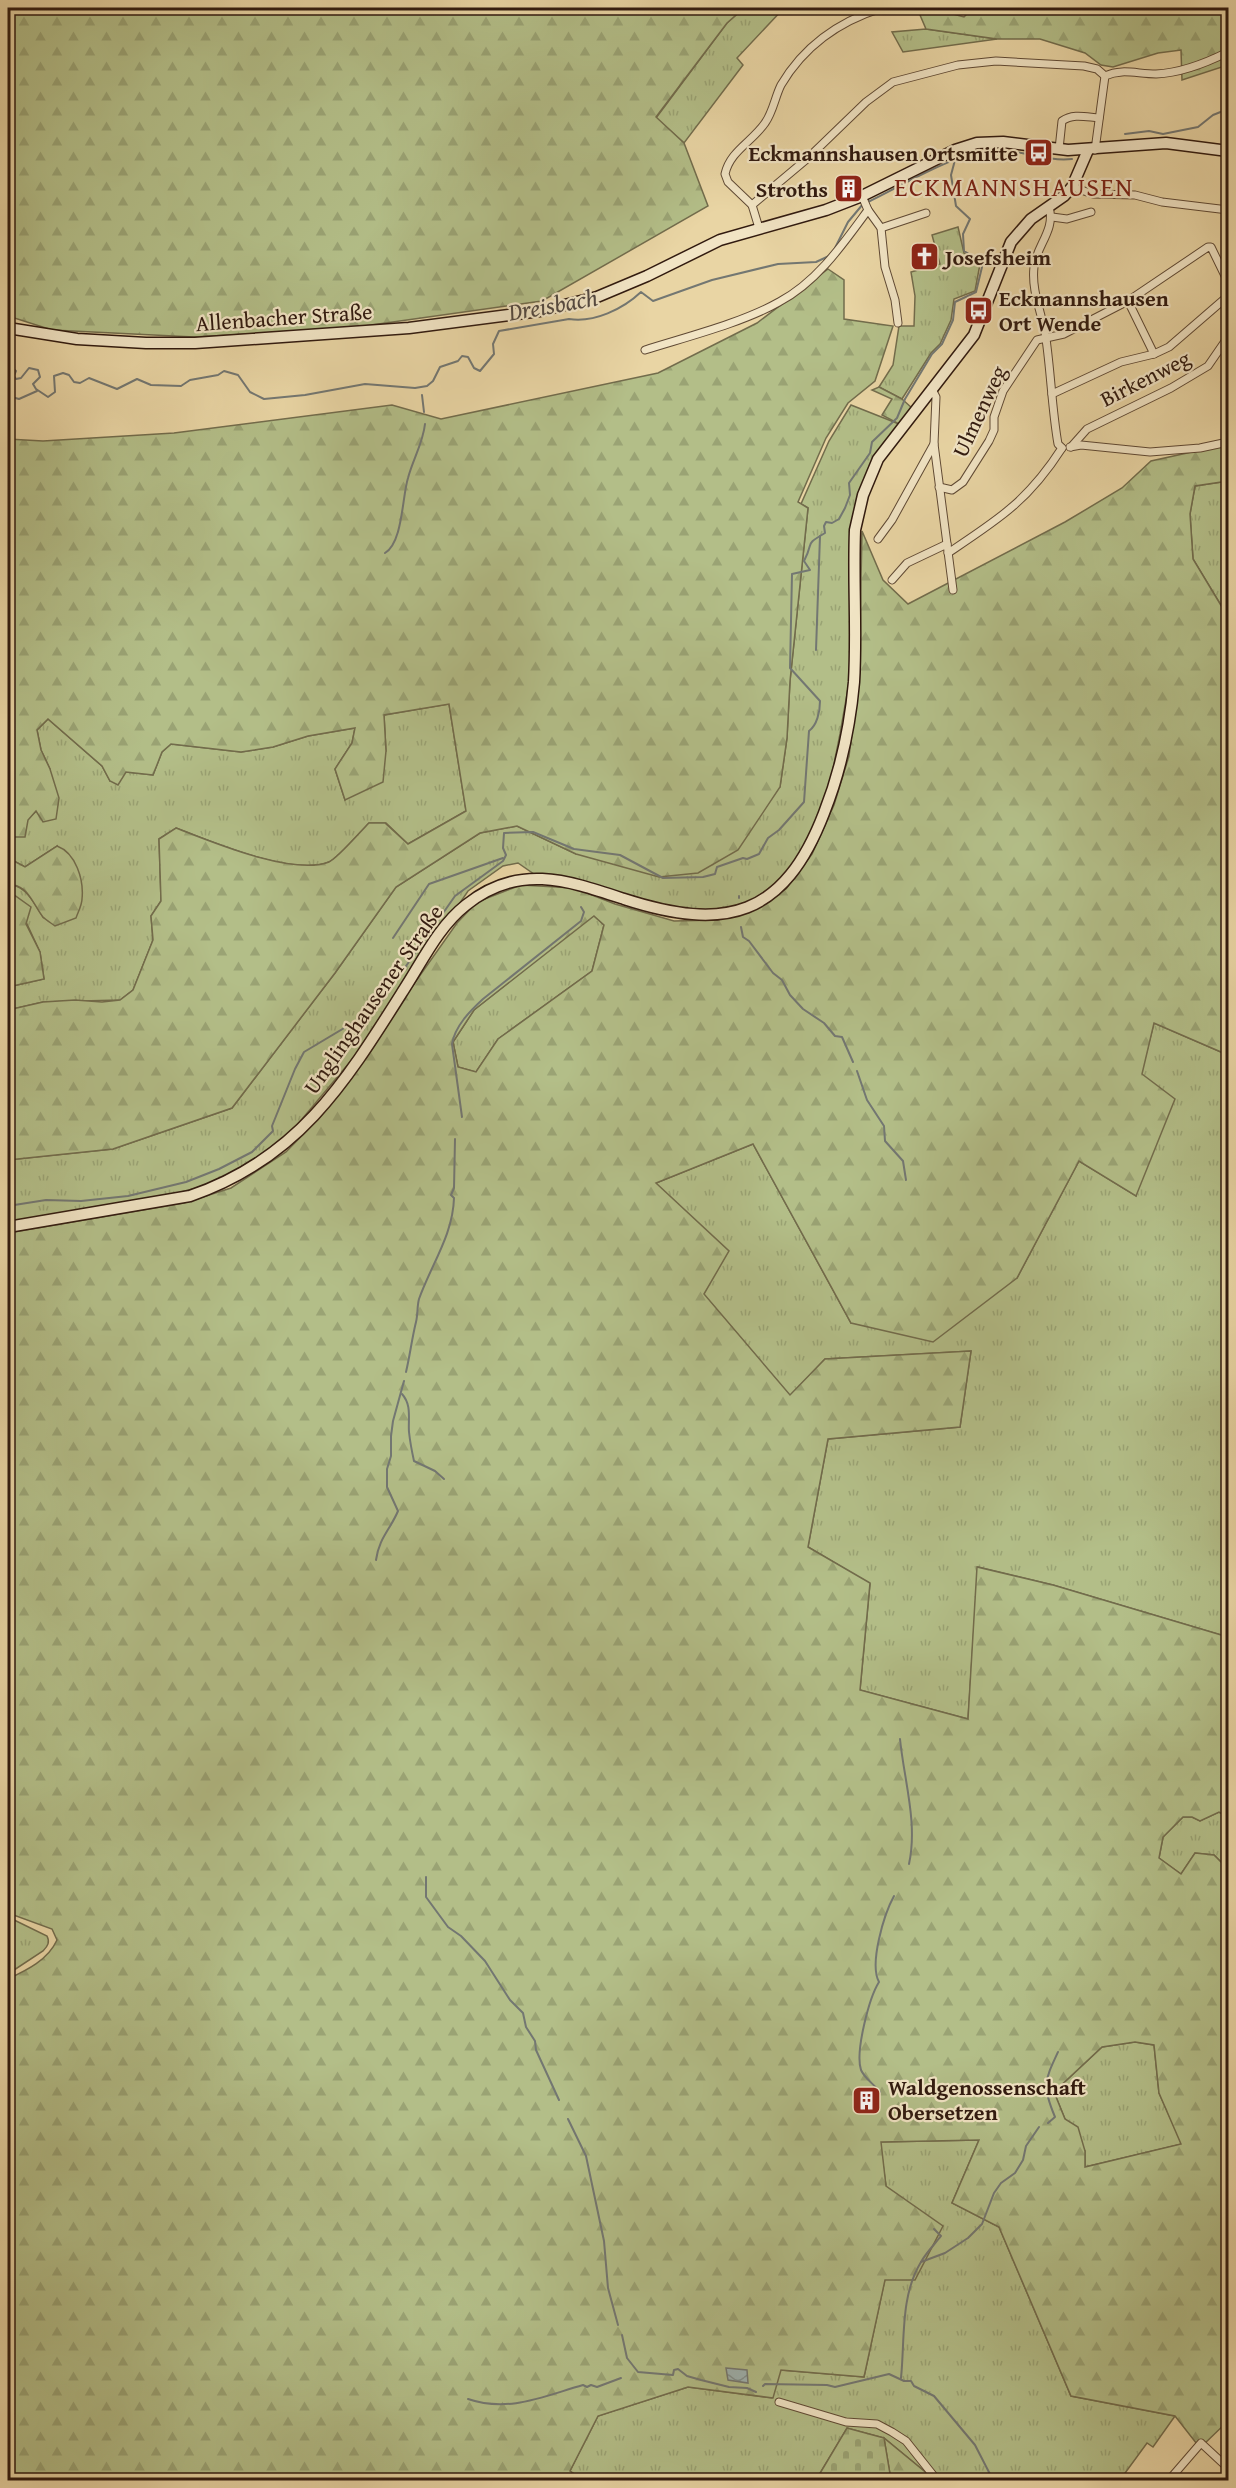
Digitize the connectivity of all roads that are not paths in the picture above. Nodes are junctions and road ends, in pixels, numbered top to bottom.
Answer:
1 (882, 8) edge
2 (1228, 52) edge
3 (1105, 76) junction
4 (1100, 118) junction
5 (1059, 149) junction
6 (1091, 150) junction
7 (1228, 151) edge
8 (1072, 187) junction
9 (865, 203) junction
10 (752, 205) junction
11 (1228, 210) edge
12 (1050, 212) junction
13 (1092, 212) dead end
14 (926, 213) dead end
15 (759, 228) junction
16 (881, 228) junction
17 (1228, 282) edge
18 (1228, 296) edge
19 (1128, 301) junction
20 (898, 323) dead end
21 (8, 328) edge
22 (1046, 337) junction
23 (1228, 337) edge
24 (645, 350) dead end
25 (1154, 354) junction
26 (932, 389) junction
27 (1052, 394) junction
28 (1228, 442) edge
29 (934, 444) junction
30 (1071, 447) junction
31 (1062, 448) junction
32 (939, 487) junction
33 (878, 539) dead end
34 (947, 544) junction
35 (948, 553) junction
36 (892, 580) dead end
37 (953, 590) dead end
38 (8, 1227) edge
39 (779, 2402) dead end
40 (1228, 2468) edge
41 (937, 2481) edge
42 (1169, 2481) edge

1 - 10 street
2 - 3 street
3 - 4 street
3 - 10 street
4 - 5 street
4 - 6 street
5 - 6 main road, Allenbacher Straße
5 - 9 main road, Allenbacher Straße
6 - 7 main road, Allenbacher Straße
6 - 8 main road, Unglinghausener Straße
8 - 11 street
8 - 12 main road, Unglinghausener Straße
9 - 15 main road, Allenbacher Straße
9 - 16 street
9 - 24 street
10 - 15 street
12 - 13 street
12 - 22 street
12 - 26 main road, Unglinghausener Straße
14 - 16 street
15 - 21 main road, Allenbacher Straße
16 - 20 street
17 - 19 street
18 - 25 street
19 - 22 street
19 - 25 street
22 - 27 street
22 - 32 street, Ulmenweg
23 - 30 street, Birkenweg
25 - 27 street
26 - 29 street
26 - 38 main road, Unglinghausener Straße
27 - 31 street
28 - 30 street
29 - 32 street
29 - 33 street
30 - 31 street
31 - 35 street
32 - 34 street
34 - 35 street
34 - 36 street
35 - 37 street
39 - 41 street
40 - 42 street

